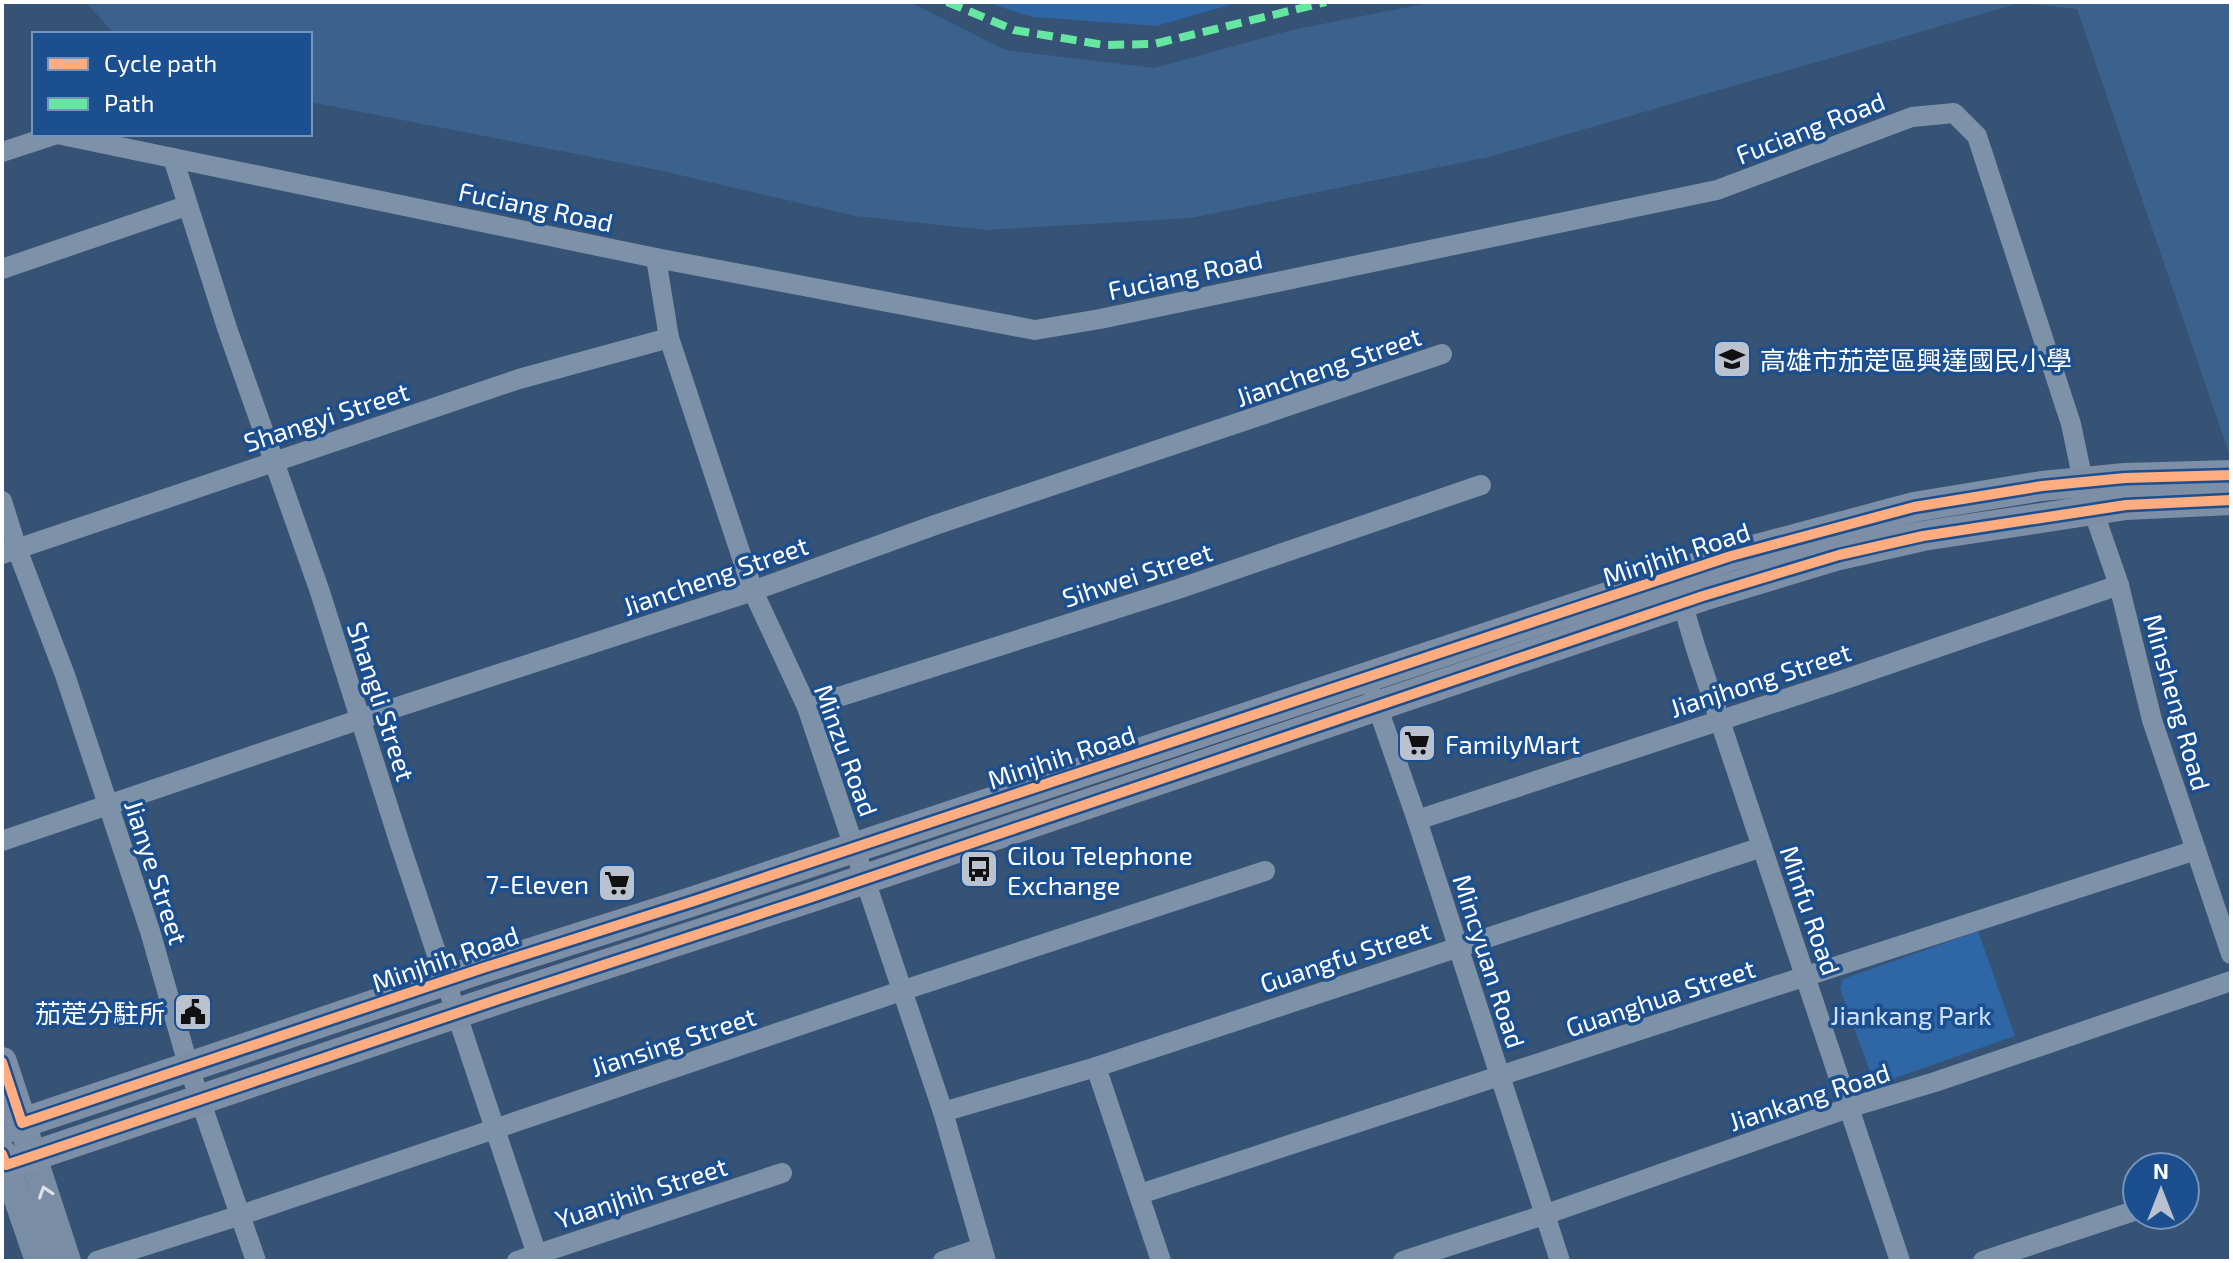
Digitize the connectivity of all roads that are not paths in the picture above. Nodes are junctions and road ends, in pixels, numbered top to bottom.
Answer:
1 (51, 136) edge
2 (67, 136) edge
3 (2, 152) edge
4 (173, 158) junction
5 (186, 206) junction
6 (656, 258) junction
7 (2, 269) edge
8 (669, 338) junction
9 (1442, 354) dead end
10 (274, 460) junction
11 (2231, 475) edge
12 (2083, 481) junction
13 (1481, 485) dead end
14 (2126, 491) junction
15 (2231, 500) edge
16 (2, 501) edge
17 (2092, 510) junction
18 (10, 552) edge
19 (2119, 585) junction
20 (1679, 590) junction
21 (753, 591) junction
22 (1372, 692) junction
23 (807, 707) junction
24 (361, 719) junction
25 (1720, 719) junction
26 (106, 804) junction
27 (1417, 820) junction
28 (2, 841) edge
29 (1762, 847) junction
30 (853, 848) junction
31 (2196, 850) junction
32 (1265, 871) dead end
33 (865, 879) junction
34 (1457, 947) junction
35 (2231, 954) edge
36 (1806, 977) junction
37 (446, 980) junction
38 (2231, 981) edge
39 (901, 991) junction
40 (457, 1013) junction
41 (2, 1062) edge
42 (1096, 1067) junction
43 (189, 1068) junction
44 (1501, 1076) junction
45 (201, 1101) junction
46 (1848, 1108) junction
47 (943, 1112) junction
48 (12, 1127) edge
49 (496, 1127) junction
50 (14, 1158) edge
51 (782, 1173) dead end
52 (1140, 1194) junction
53 (241, 1215) junction
54 (1544, 1215) junction
55 (2121, 1215) edge
56 (984, 1254) edge
57 (531, 1259) edge
58 (39, 1261) edge
59 (67, 1261) edge
60 (97, 1261) edge
61 (256, 1261) edge
62 (943, 1261) edge
63 (1161, 1261) edge
64 (1403, 1261) edge
65 (1560, 1261) edge
66 (1900, 1261) edge
67 (1983, 1261) edge

1 - 3 street, Fuciang Road
2 - 4 street, Fuciang Road
4 - 5 street, Shangli Street
4 - 6 street, Fuciang Road
5 - 7 street
5 - 10 street, Shangli Street
6 - 8 street, Minzu Road
6 - 12 street, Fuciang Road
8 - 10 street, Shangyi Street
8 - 21 street, Minzu Road
9 - 21 street, Jiancheng Street
10 - 18 street, Shangyi Street
10 - 24 street, Shangli Street
11 - 14 main road
12 - 14 main road, Minjhih Road
12 - 17 street, Fuciang Road
12 - 20 main road, Minjhih Road
13 - 23 street, Sihwei Street
14 - 15 main road
14 - 17 main road, Minjhih Road
16 - 18 street, Jianye Street
17 - 19 street, Minsheng Road
17 - 20 main road, Minjhih Road
18 - 26 street, Jianye Street
19 - 25 street, Jianjhong Street
19 - 31 street, Minsheng Road
20 - 22 main road, Minjhih Road
20 - 25 street, Minfu Road
21 - 23 street, Minzu Road
21 - 24 street, Jiancheng Street
22 - 27 street, Mincyuan Road
22 - 30 main road, Minjhih Road
22 - 33 main road, Minjhih Road
23 - 30 street, Minzu Road
24 - 26 street, Jiancheng Street
24 - 37 street, Shangli Street
25 - 27 street, Jianjhong Street
25 - 29 street, Minfu Road
26 - 28 street, Jiancheng Street
26 - 43 street, Jianye Street
27 - 34 street, Mincyuan Road
29 - 34 street, Guangfu Street
29 - 36 street, Minfu Road
30 - 33 street, Minzu Road
30 - 37 main road, Minjhih Road
31 - 35 street, Minsheng Road
31 - 36 street, Guanghua Street
32 - 39 street, Jiansing Street
33 - 39 street, Minzu Road
33 - 40 main road, Minjhih Road
34 - 42 street, Guangfu Street
34 - 44 street, Mincyuan Road
36 - 44 street, Guanghua Street
36 - 46 street, Minfu Road
37 - 40 street, Shangli Street
37 - 43 main road, Minjhih Road
38 - 46 street, Jiankang Road
39 - 47 street, Minzu Road
39 - 49 street, Jiansing Street
40 - 45 main road, Minjhih Road
40 - 49 street, Shangli Street
41 - 48 main road
42 - 47 street, Guangfu Street
42 - 52 street
43 - 45 street, Jianye Street
43 - 48 main road, Minjhih Road
44 - 52 street, Guanghua Street
44 - 54 street, Mincyuan Road
45 - 50 main road, Minjhih Road
45 - 53 street, Jianye Street
46 - 54 street, Jiankang Road
46 - 66 street, Minfu Road
47 - 56 street, Minzu Road
48 - 50 street
49 - 53 street, Jiansing Street
49 - 57 street, Shangli Street
50 - 58 street
59 -> 50 street
51 - 57 street, Yuanjhih Street
52 - 63 street
53 - 60 street, Jiansing Street
53 - 61 street, Jianye Street
54 - 64 street, Jiankang Road
54 - 65 street, Mincyuan Road
55 - 67 street
56 - 62 street

